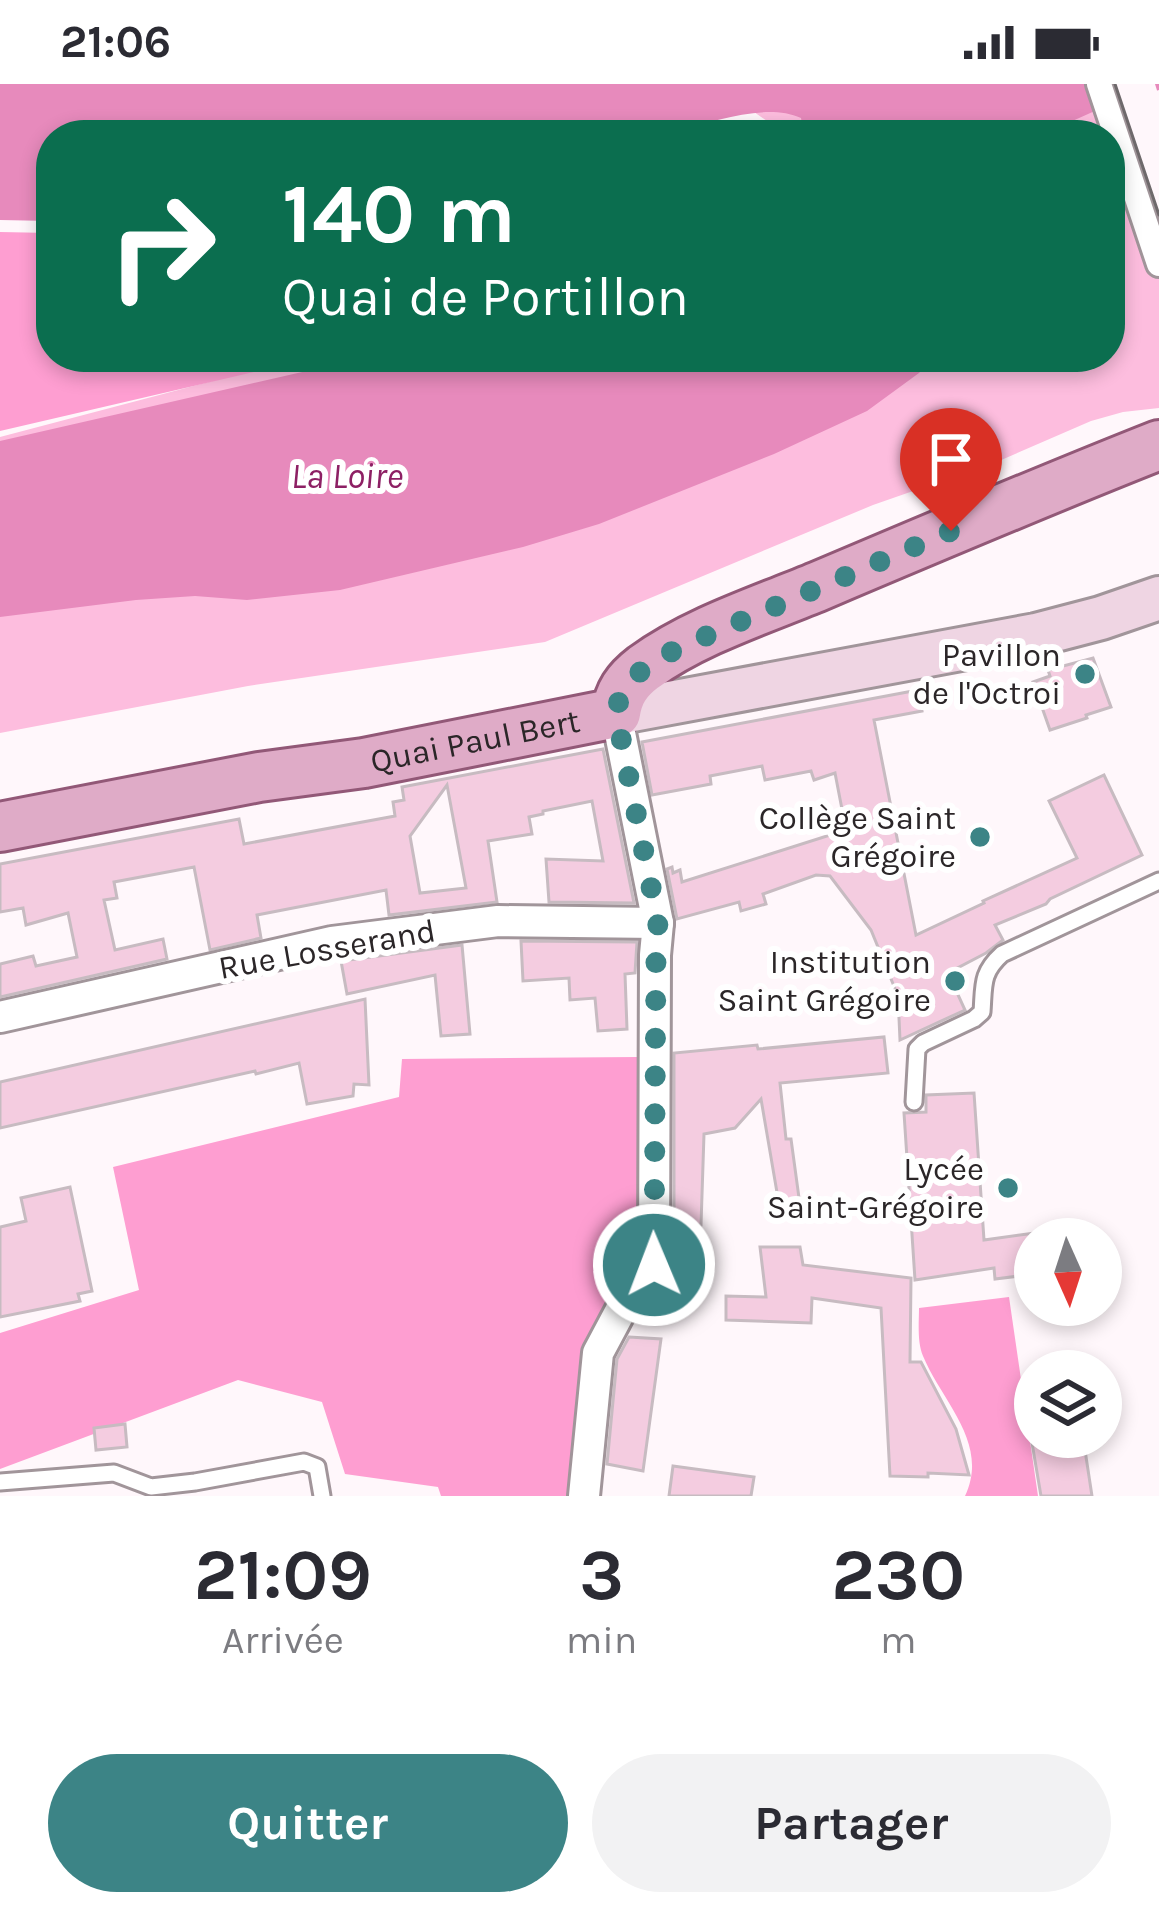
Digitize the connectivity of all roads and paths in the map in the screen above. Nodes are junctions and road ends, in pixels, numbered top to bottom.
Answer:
1 (1099, 84) edge
2 (1111, 120) edge
3 (1125, 162) edge
4 (1159, 264) edge
5 (1159, 445) edge
6 (1159, 598) edge
7 (616, 713) junction
8 (0, 827) edge
9 (1159, 881) edge
10 (658, 922) junction
11 (0, 1017) edge
12 (914, 1102) dead end
13 (0, 1482) edge
14 (582, 1490) edge
15 (322, 1496) edge

1 - 2 street
3 - 4 street
5 - 7 main road
6 - 7 main road, Quai Paul Bert
7 - 8 main road, Quai Paul Bert
7 - 10 street
9 - 12 lane
10 - 11 street, Rue Losserand
10 - 14 street
13 - 15 lane

